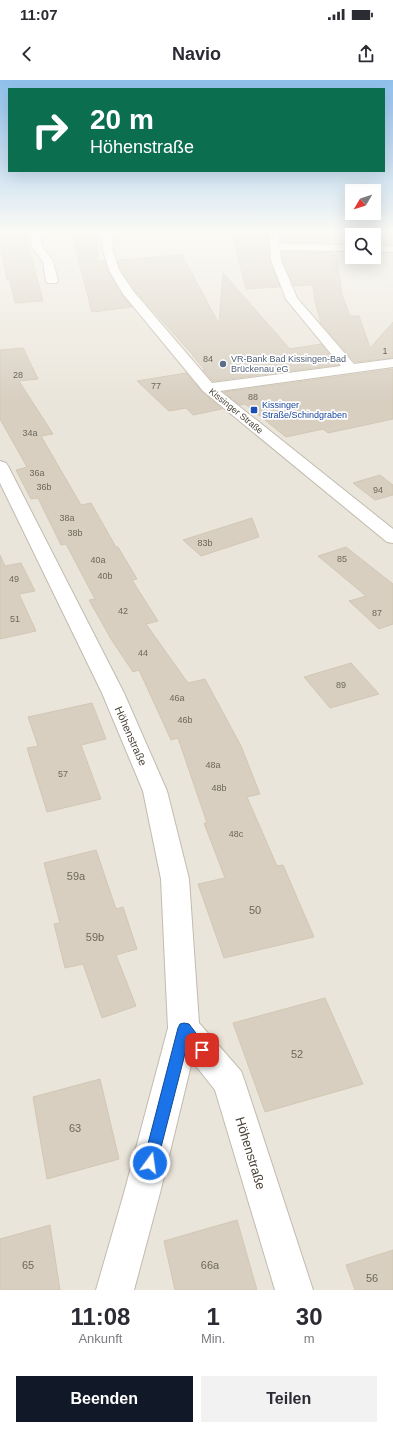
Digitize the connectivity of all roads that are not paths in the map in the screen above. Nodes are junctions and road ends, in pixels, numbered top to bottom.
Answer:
1 (126, 288) edge
2 (288, 288) edge
3 (393, 363) edge
4 (350, 368) junction
5 (208, 388) junction
6 (0, 466) edge
7 (393, 538) edge
8 (184, 1028) junction
9 (115, 1290) edge
10 (294, 1290) edge

1 - 5 street, Kissinger Straße
2 - 4 street
3 - 4 street
4 - 5 street
5 - 7 street, Kissinger Straße
6 - 8 street, Höhenstraße
8 - 9 street, Höhenstraße
8 - 10 street, Höhenstraße

